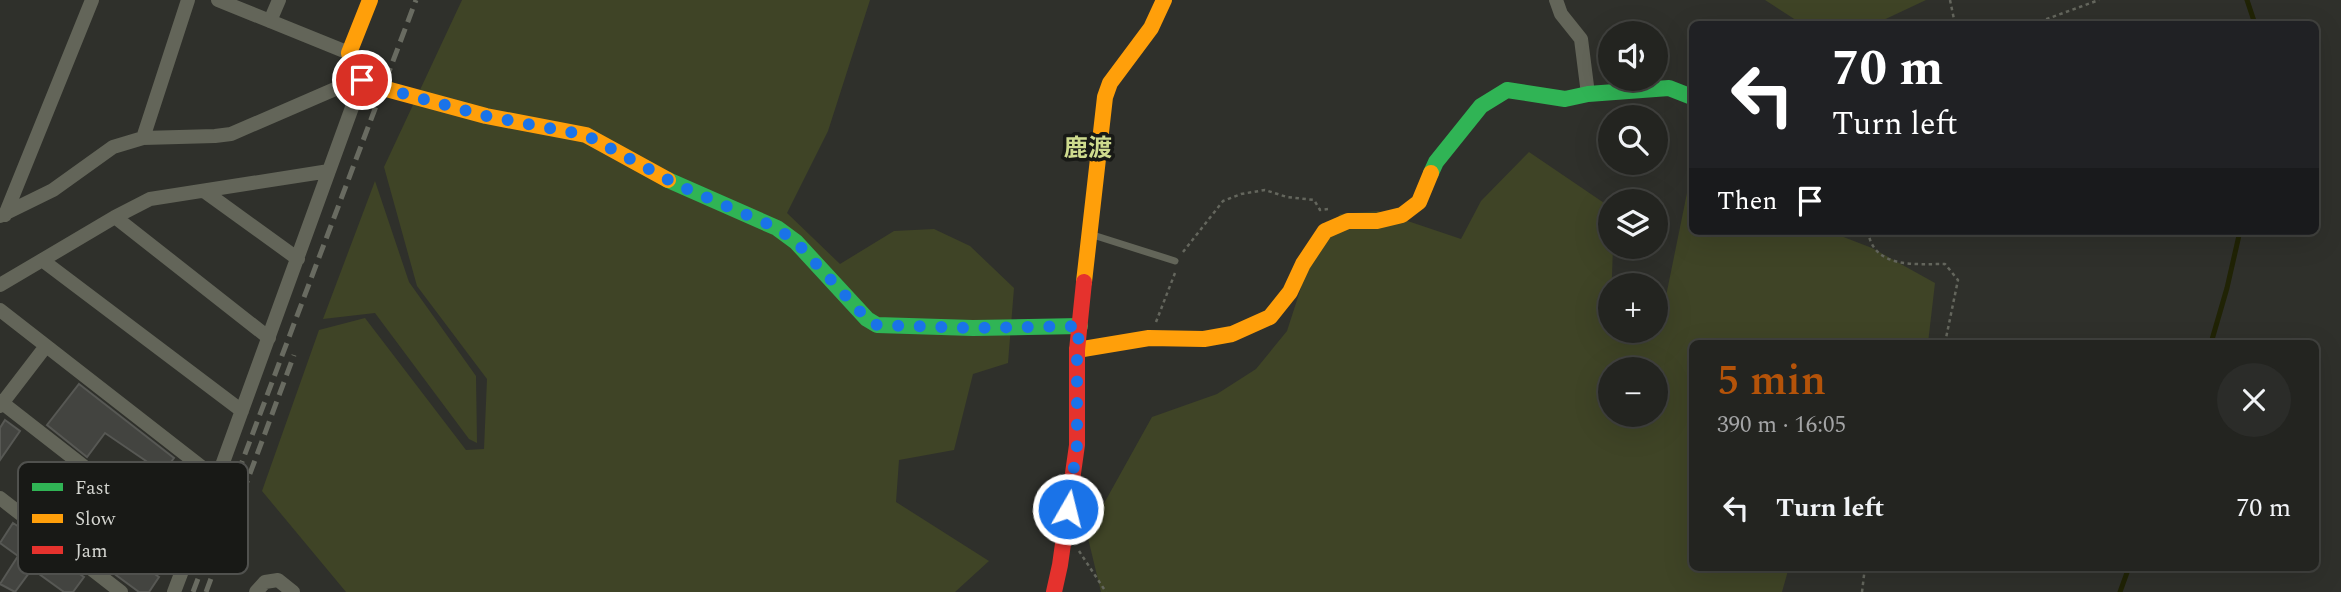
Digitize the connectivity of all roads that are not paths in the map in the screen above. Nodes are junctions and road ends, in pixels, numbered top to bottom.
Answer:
1 (93, 0) edge
2 (188, 0) edge
3 (218, 0) edge
4 (279, 0) edge
5 (370, 0) edge
6 (1164, 0) edge
7 (1556, 0) edge
8 (270, 22) junction
9 (349, 53) junction
10 (362, 80) junction
11 (1588, 94) junction
12 (1689, 96) edge
13 (143, 138) junction
14 (330, 171) junction
15 (204, 191) junction
16 (3, 216) edge
17 (115, 217) junction
18 (1090, 234) junction
19 (298, 259) junction
20 (41, 260) junction
21 (1175, 261) road end
22 (0, 285) edge
23 (0, 310) edge
24 (1080, 326) junction
25 (269, 338) junction
26 (46, 346) junction
27 (1077, 350) junction
28 (1, 404) edge
29 (242, 411) junction
30 (76, 462) edge
31 (195, 462) edge
32 (223, 462) edge
33 (0, 498) edge
34 (18, 512) edge
35 (98, 574) edge
36 (181, 574) edge
37 (121, 592) edge
38 (174, 592) edge
39 (256, 592) edge
40 (293, 592) edge
41 (1054, 592) edge

1 - 16 street
2 - 13 street
3 - 8 street
4 - 8 street
5 - 9 street
6 - 18 street
7 - 11 street
8 - 9 street
9 - 10 street
10 - 13 street
10 - 14 street
10 - 24 street
11 - 12 street
11 - 27 street
13 - 16 street
14 - 15 street
14 - 19 street
15 - 17 street
15 - 19 street
17 - 20 street
17 - 25 street
18 - 21 lane
18 - 24 street
19 - 25 street
20 - 22 street
20 - 29 street
23 - 26 street
24 - 27 street
25 - 29 street
26 - 28 street
26 - 31 street
27 - 41 street
28 - 30 street
29 - 32 street
33 - 34 street
35 - 37 street
36 - 38 street
39 - 40 street

